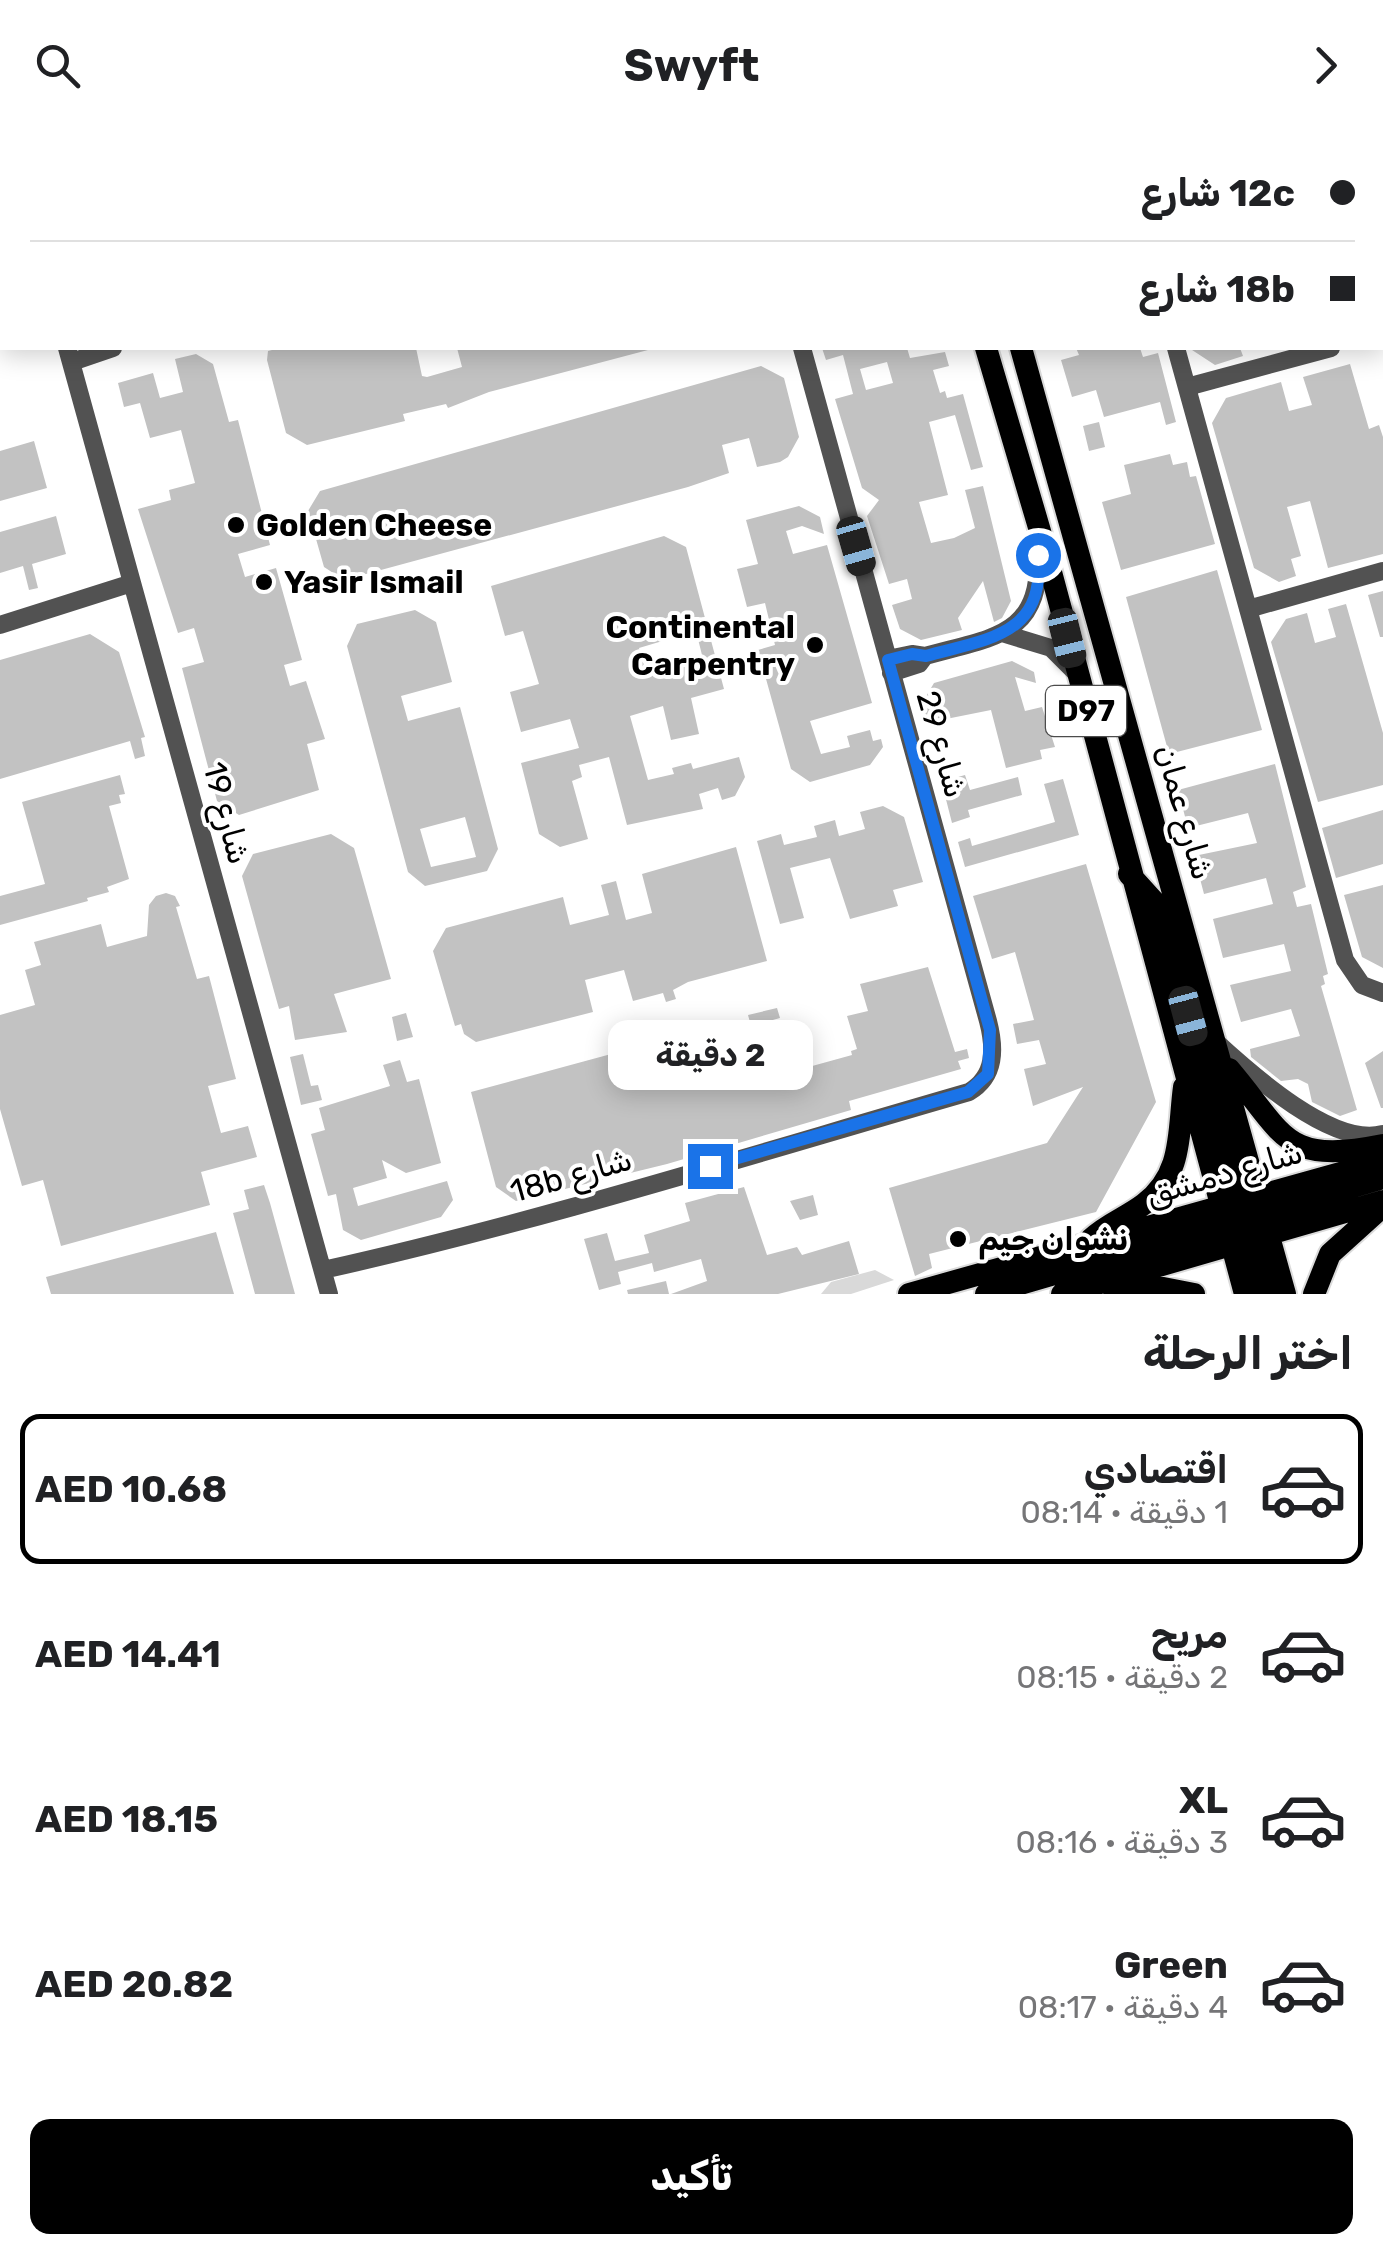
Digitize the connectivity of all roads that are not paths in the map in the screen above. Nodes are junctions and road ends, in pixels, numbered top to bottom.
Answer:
1 (99, 350) edge
2 (803, 350) edge
3 (987, 350) edge
4 (1022, 350) edge
5 (1177, 350) edge
6 (1324, 350) edge
7 (69, 354) edge
8 (1187, 387) junction
9 (1040, 531) junction
10 (1383, 571) edge
11 (134, 588) junction
12 (1248, 608) junction
13 (0, 625) edge
14 (1005, 634) junction
15 (889, 666) junction
16 (1076, 673) junction
17 (1130, 874) junction
18 (1345, 960) junction
19 (1383, 981) edge
20 (1383, 993) edge
21 (1219, 1052) junction
22 (1186, 1074) junction
23 (968, 1092) joint
24 (1383, 1134) edge
25 (1383, 1145) edge
26 (1383, 1161) edge
27 (1383, 1178) edge
28 (1383, 1204) edge
29 (1244, 1220) junction
30 (1085, 1246) junction
31 (326, 1281) edge
32 (1086, 1288) junction
33 (909, 1294) edge
34 (986, 1294) edge
35 (1062, 1294) edge
36 (1194, 1294) edge
37 (1245, 1294) edge
38 (1265, 1294) edge
39 (1285, 1294) edge
40 (1314, 1294) edge

1 - 7 street
2 - 15 street, شارع 29
3 - 9 main road, شارع عمان / D97
4 - 21 main road, شارع عمان / D97
5 - 8 street
6 - 8 street
7 - 11 street, شارع 19
8 - 12 street
9 - 14 street
9 - 16 main road, شارع عمان / D97
10 - 12 street
11 - 13 street
11 - 31 street, شارع 19
12 - 18 street
14 - 15 street
14 - 16 street
15 - 23 street, شارع 29
16 - 17 main road, شارع عمان / D97
17 - 22 main road, شارع عمان / D97
17 - 29 main road
18 - 19 street
18 - 20 street
21 - 24 street
21 - 25 main road
21 - 29 main road, شارع عمان / D97
22 - 29 main road, شارع عمان / D97
22 - 30 main road
23 - 31 street, 18b شارع
26 - 29 main road, شارع دمشق
27 - 29 main road
28 - 29 main road, شارع دمشق
28 - 40 main road
29 - 30 main road, شارع دمشق
29 - 32 main road, شارع دمشق
29 - 34 main road
29 - 37 main road, شارع عمان / D97
29 - 38 main road
29 - 39 main road, شارع عمان / D97
30 - 33 main road, شارع دمشق
32 - 35 main road, شارع دمشق
32 - 36 main road

